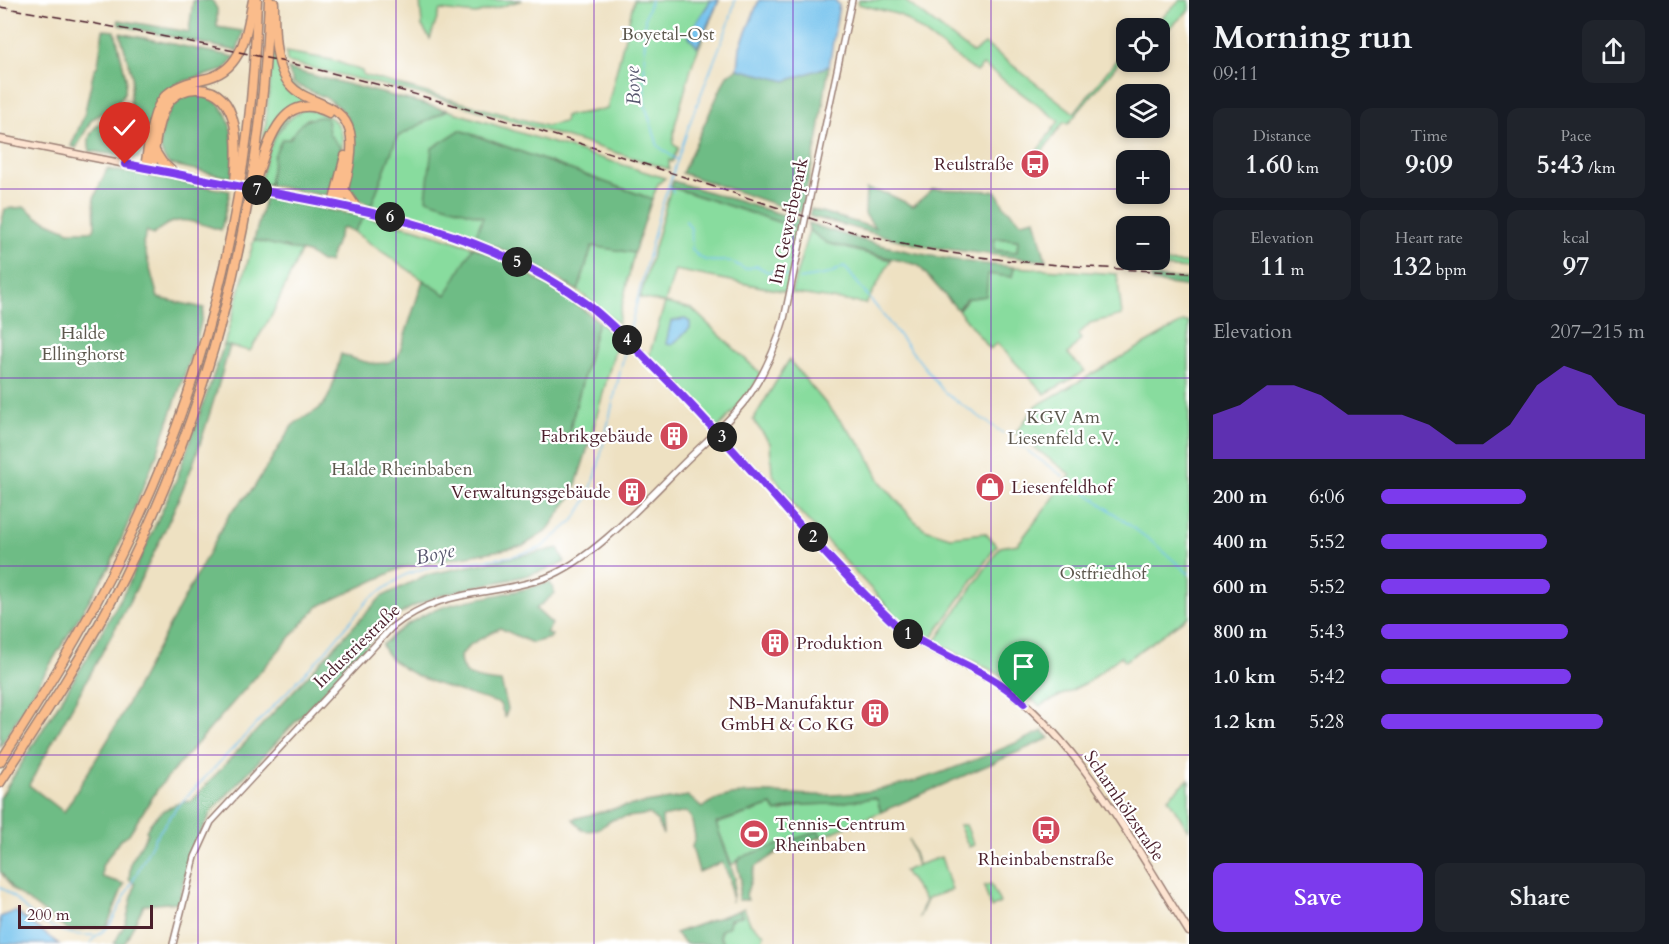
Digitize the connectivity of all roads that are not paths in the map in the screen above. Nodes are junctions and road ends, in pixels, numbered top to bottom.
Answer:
1 (253, 0) edge
2 (257, 0) edge
3 (269, 0) edge
4 (274, 0) edge
5 (852, 0) edge
6 (0, 139) edge
7 (155, 150) junction
8 (144, 167) junction
9 (174, 173) junction
10 (344, 189) junction
11 (250, 195) junction
12 (336, 205) junction
13 (357, 209) junction
14 (234, 213) junction
15 (717, 431) junction
16 (0, 762) edge
17 (0, 783) edge
18 (1189, 932) edge
19 (173, 944) edge

1 - 8 highway
2 - 14 highway
3 - 11 highway
4 - 10 highway
5 - 15 street, Im Gewerbepark
6 - 8 main road, Scharnhölzstraße
7 - 8 highway
7 - 9 highway
7 - 14 highway
8 - 9 main road, Scharnhölzstraße
9 - 12 main road, Scharnhölzstraße, bridge
10 - 12 highway
10 - 13 highway
11 - 12 highway
11 - 17 highway
12 - 13 main road, Scharnhölzstraße
13 - 15 main road, Scharnhölzstraße
14 - 16 highway
15 - 18 main road, Scharnhölzstraße
15 - 19 street, Industriestraße

